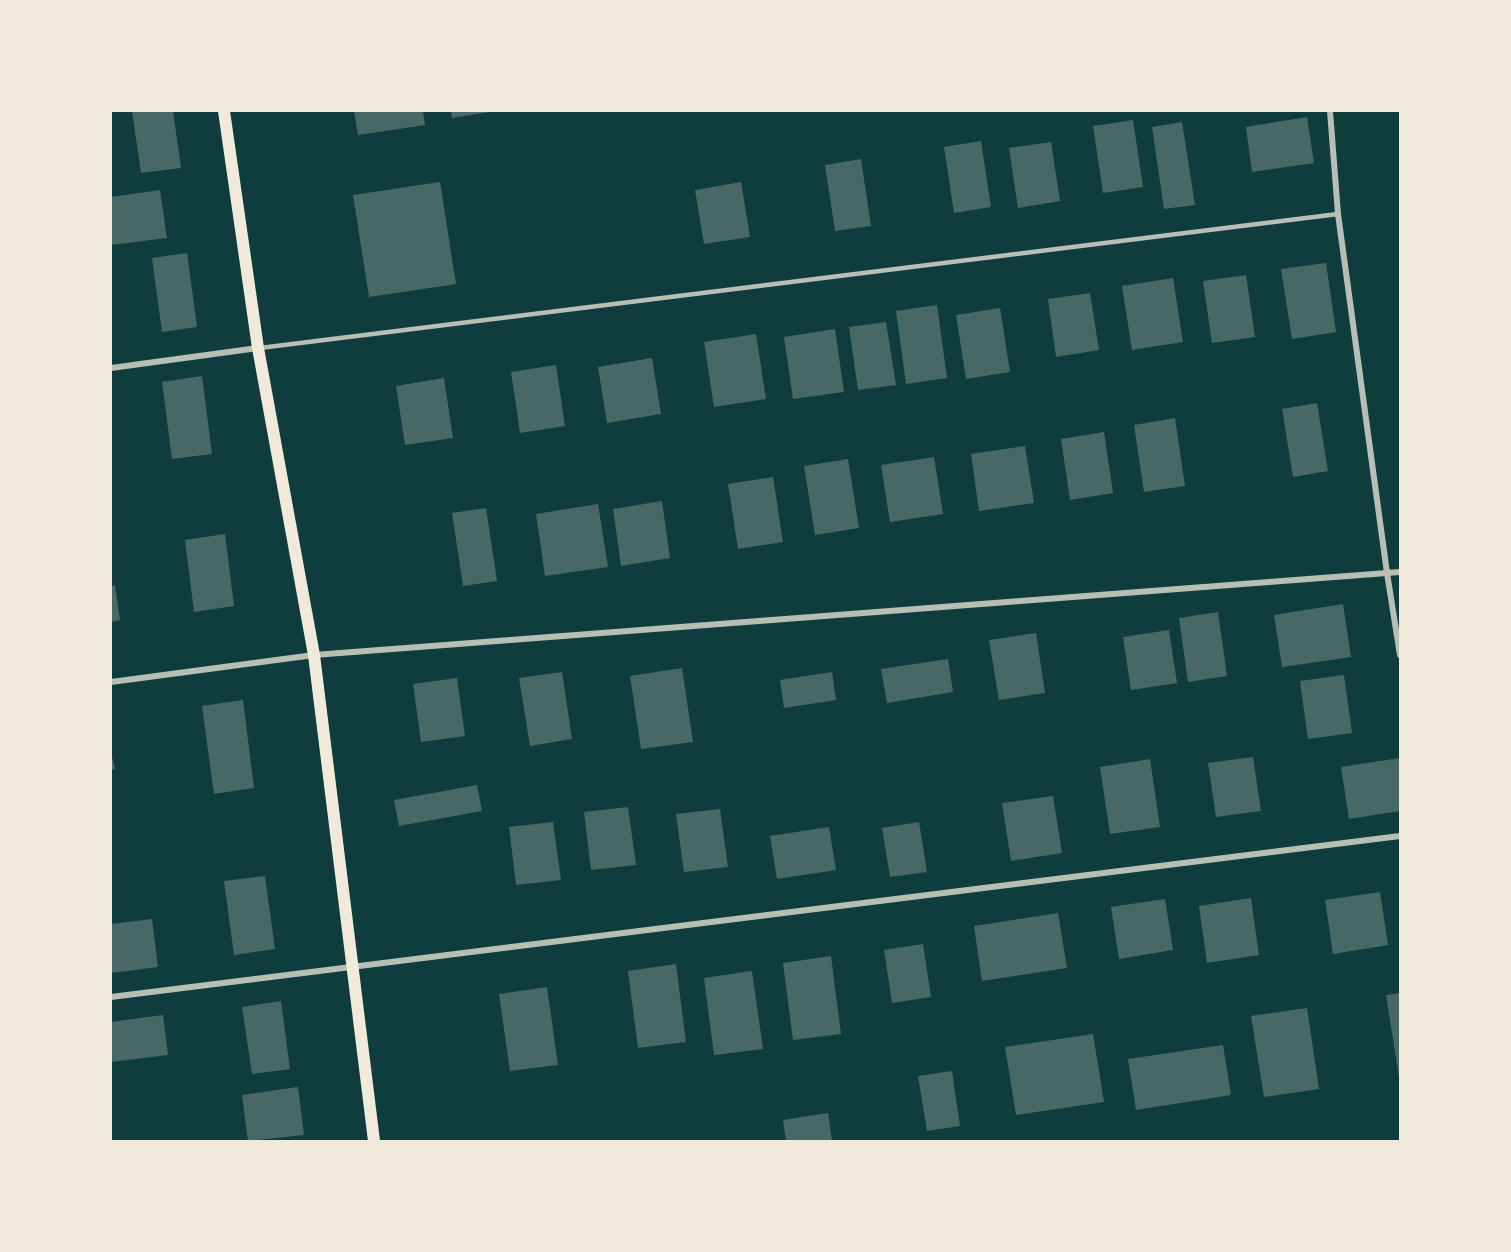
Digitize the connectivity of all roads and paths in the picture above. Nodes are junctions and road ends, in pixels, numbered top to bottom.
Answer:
1 (224, 111) edge
2 (1330, 111) edge
3 (1338, 214) junction
4 (258, 348) junction
5 (111, 368) edge
6 (1400, 572) edge
7 (1387, 573) junction
8 (314, 655) junction
9 (1400, 655) edge
10 (111, 682) edge
11 (1400, 836) edge
12 (354, 967) junction
13 (111, 997) edge
14 (374, 1141) edge

1 - 4 main road
2 - 3 street
3 - 4 lane
3 - 7 street
4 - 5 street
4 - 8 main road
6 - 7 street
7 - 8 street
7 - 9 street
8 - 10 street
8 - 12 main road
11 - 12 street
12 - 13 street
12 - 14 main road

